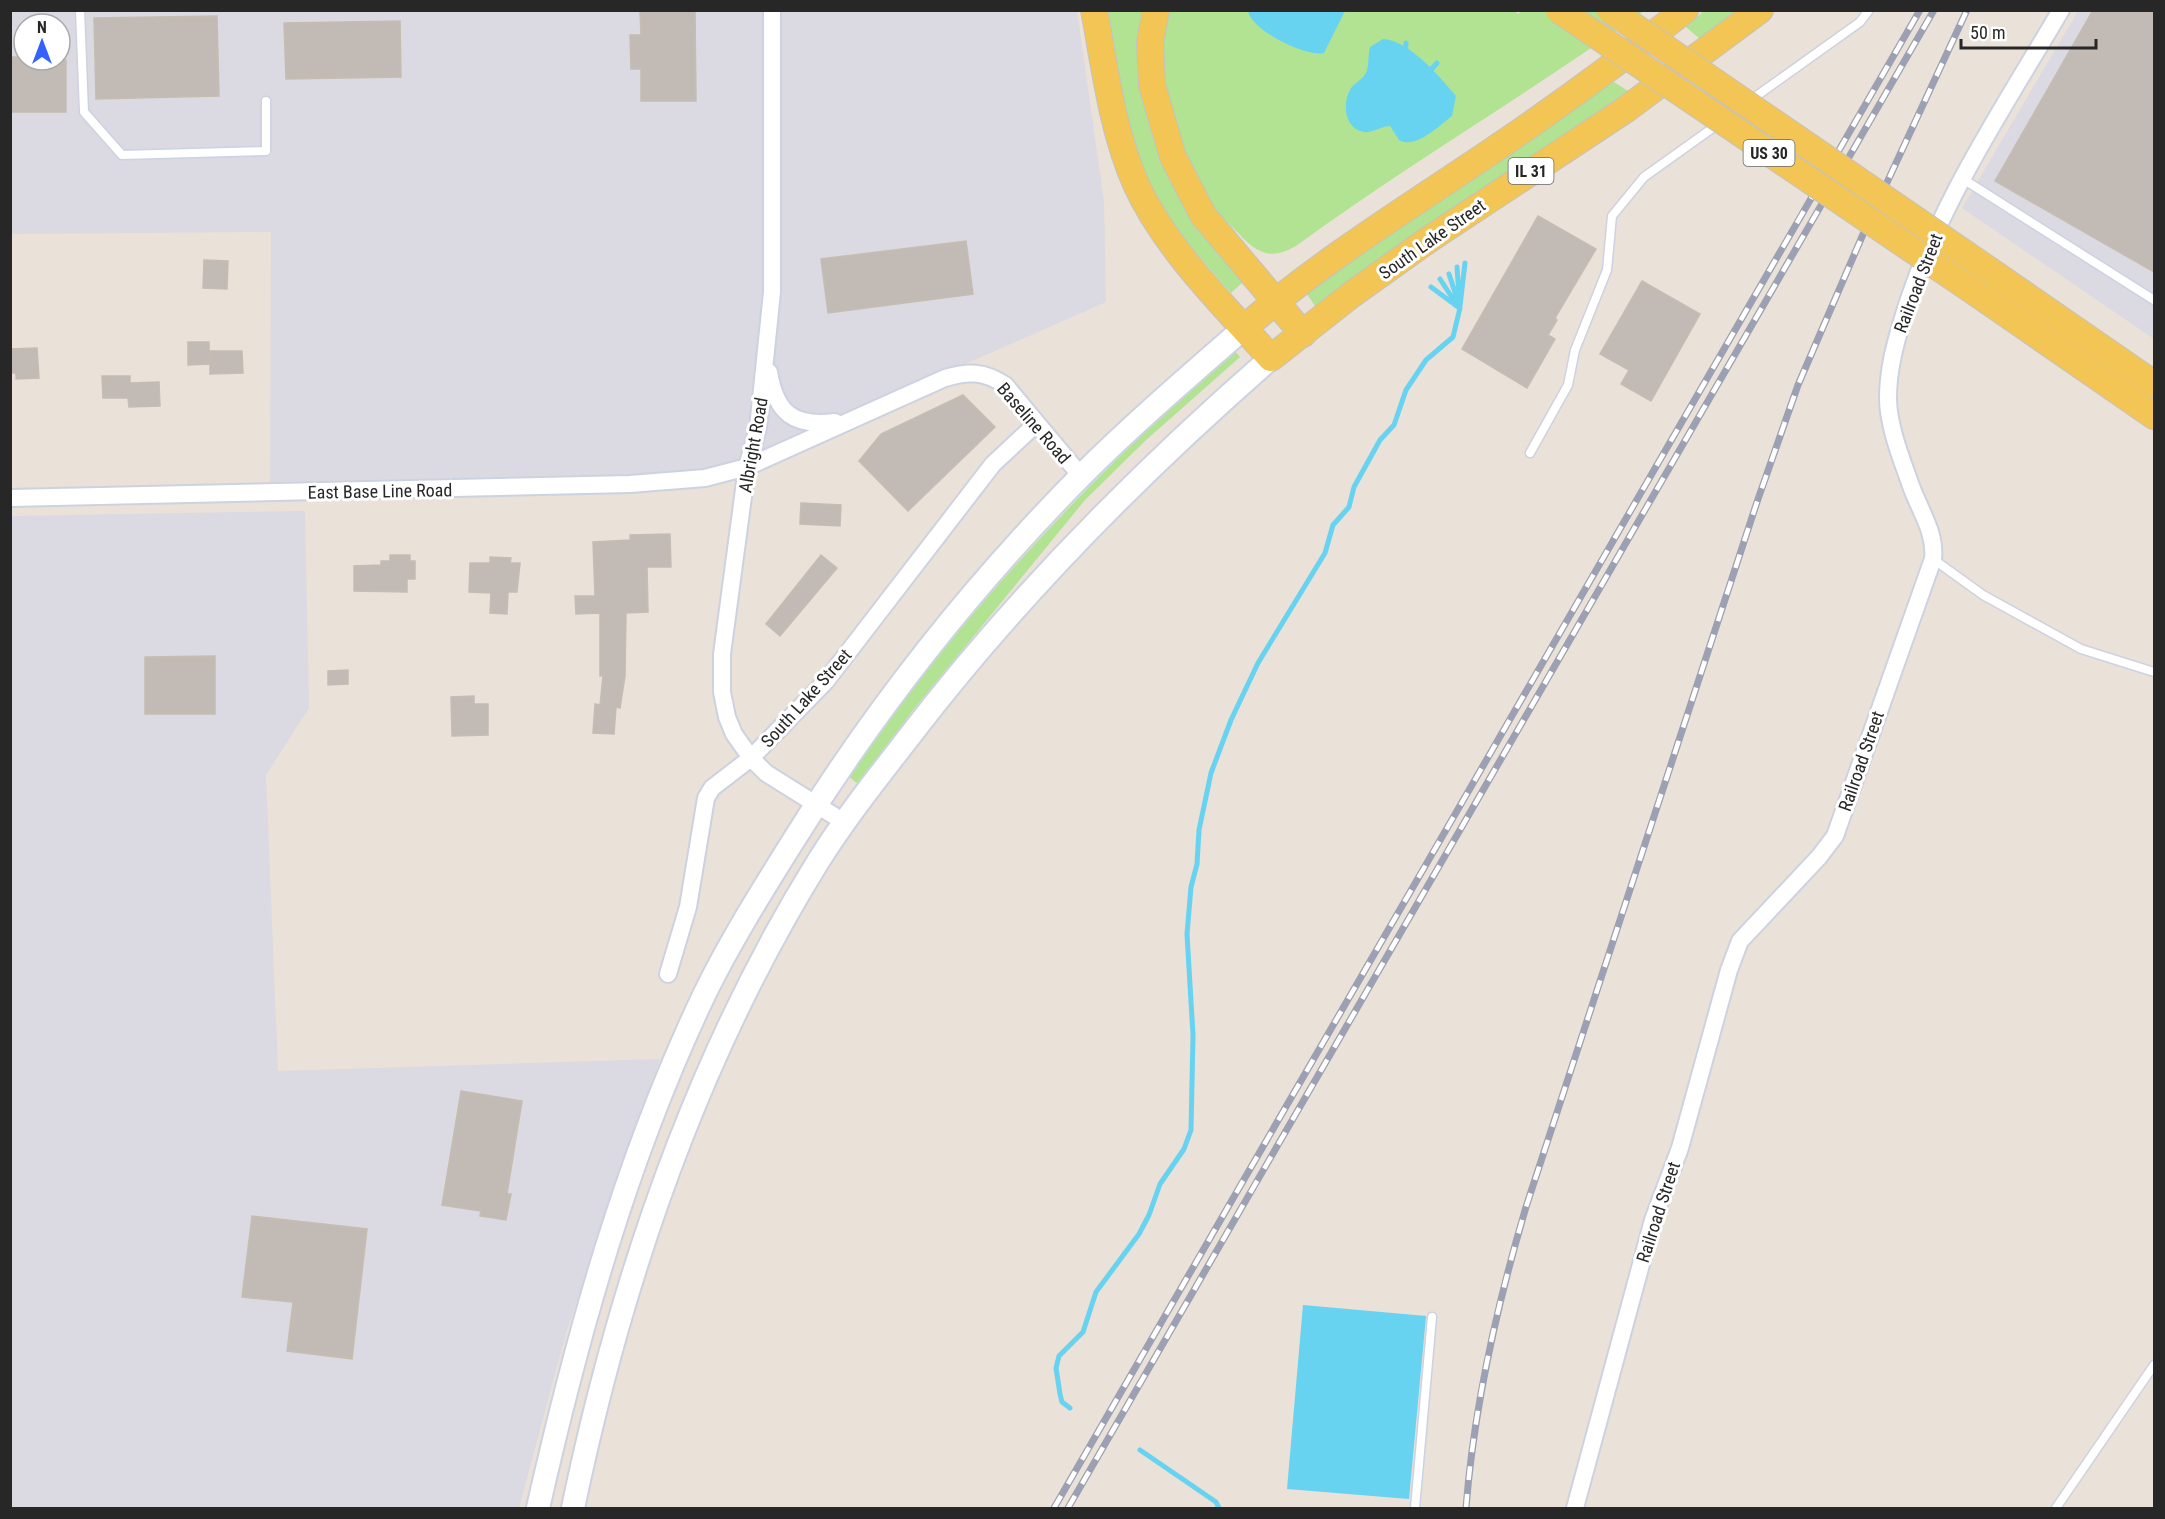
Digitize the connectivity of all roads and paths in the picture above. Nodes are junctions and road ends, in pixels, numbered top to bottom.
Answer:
1 (80, 10) edge
2 (772, 10) edge
3 (1094, 10) edge
4 (1156, 10) edge
5 (1559, 10) edge
6 (1610, 10) edge
7 (1685, 10) edge
8 (1760, 10) edge
9 (1869, 10) edge
10 (2061, 10) edge
11 (266, 101) dead end
12 (1738, 110) dead end
13 (1729, 117) dead end
14 (1963, 179) junction
15 (1277, 300) junction
16 (2154, 300) edge
17 (1244, 328) junction
18 (1303, 334) junction
19 (767, 358) junction
20 (1271, 358) junction
21 (2154, 384) edge
22 (2154, 416) edge
23 (850, 420) junction
24 (1036, 424) junction
25 (1530, 453) dead end
26 (747, 466) junction
27 (1081, 476) junction
28 (10, 498) edge
29 (1933, 559) junction
30 (2154, 672) edge
31 (751, 758) junction
32 (816, 804) junction
33 (844, 822) junction
34 (668, 974) dead end
35 (1432, 1317) dead end
36 (2154, 1365) edge
37 (538, 1509) edge
38 (573, 1509) edge
39 (1415, 1509) edge
40 (1575, 1509) edge
41 (2056, 1509) edge

1 - 11 lane
2 - 19 street, Albright Road
3 - 17 main road
4 - 15 main road
5 - 22 main road, US 30, bridge
6 - 21 main road, US 30, bridge
7 - 15 main road, IL 31
8 - 18 main road, South Lake Street / IL 31
9 - 12 lane
10 - 14 street, Railroad Street
13 - 25 lane
14 - 16 lane
14 - 29 street, Railroad Street
15 - 17 main road, IL 31
15 - 18 main road
17 - 20 main road
17 - 27 main road, IL 31
18 - 20 main road, South Lake Street / IL 31
19 - 23 street, Baseline Road
19 - 26 street, Albright Road
20 - 33 main road, South Lake Street / IL 31
23 - 24 street, Baseline Road
23 - 26 street, Baseline Road
24 - 27 street, Baseline Road
24 - 31 street, South Lake Street
26 - 28 street, East Base Line Road
26 - 31 street, Albright Road
27 - 32 main road, IL 31
29 - 30 lane
29 - 40 street, Railroad Street
31 - 32 street, Albright Road
31 - 34 street, South Lake Street
32 - 33 street, Albright Road
32 - 37 main road, IL 31
33 - 38 main road, IL 31
35 - 39 lane
36 - 41 lane

